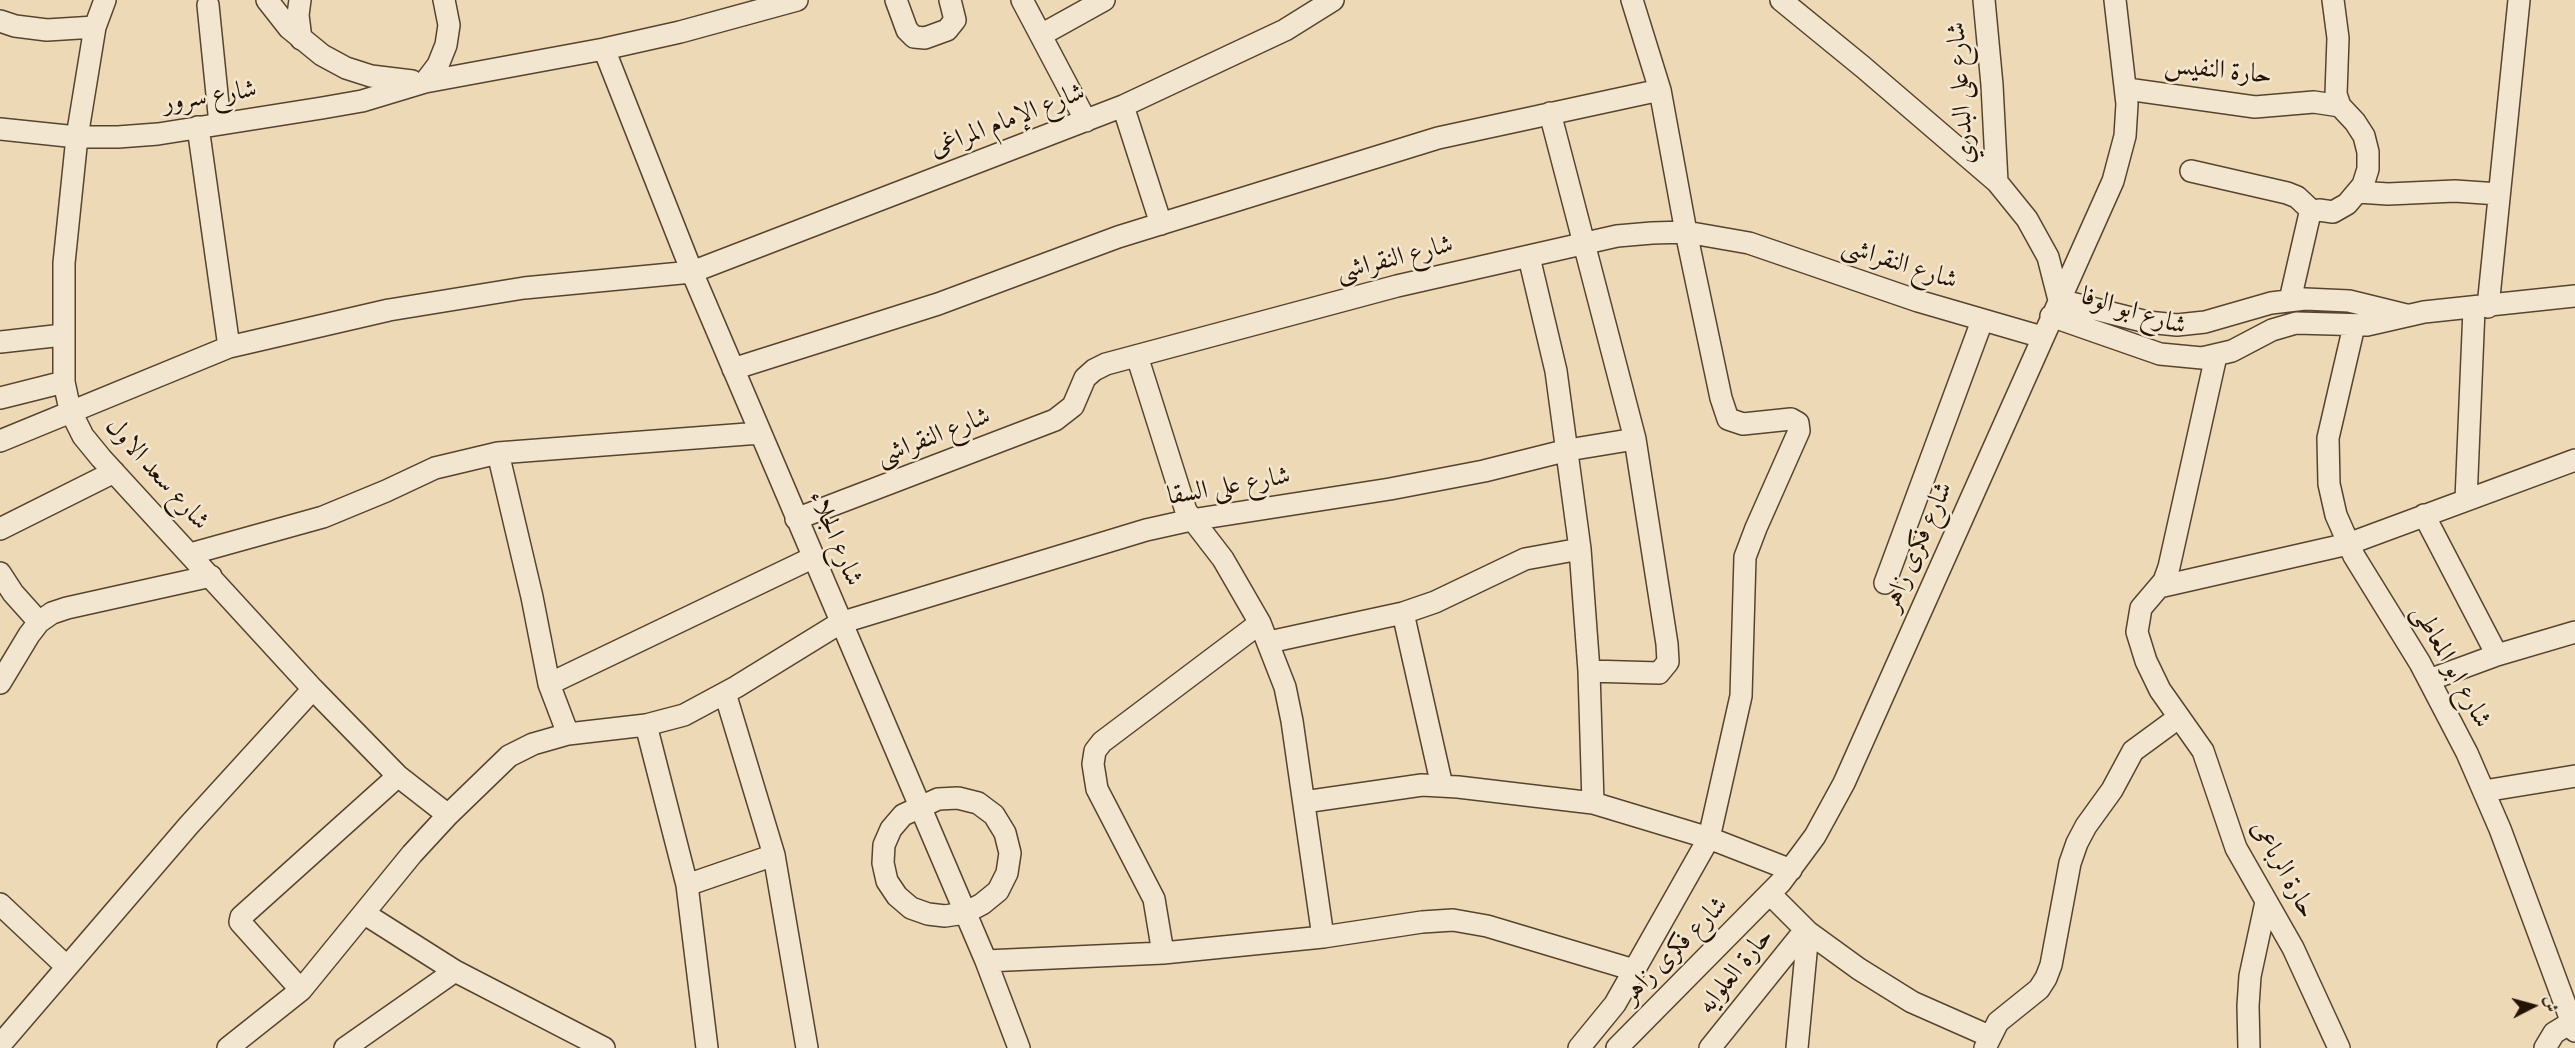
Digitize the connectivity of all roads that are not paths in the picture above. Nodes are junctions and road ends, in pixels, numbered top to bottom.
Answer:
1 (105, 0) edge
2 (267, 0) edge
3 (300, 0) edge
4 (444, 0) edge
5 (797, 0) edge
6 (896, 0) edge
7 (950, 0) edge
8 (1022, 0) edge
9 (1104, 0) edge
10 (1333, 0) edge
11 (1632, 0) edge
12 (1781, 0) edge
13 (1984, 0) edge
14 (2115, 0) edge
15 (2332, 0) edge
16 (2519, 0) edge
17 (208, 5) dead end
18 (0, 21) edge
19 (95, 27) junction
20 (1041, 35) junction
21 (301, 39) junction
22 (604, 49) junction
23 (425, 82) junction
24 (2127, 89) junction
25 (1660, 90) junction
26 (1123, 106) junction
27 (2340, 106) junction
28 (1550, 112) junction
29 (1086, 121) junction
30 (220, 124) junction
31 (198, 127) junction
32 (0, 129) edge
33 (77, 137) junction
34 (2191, 171) dead end
35 (1996, 182) junction
36 (2358, 192) junction
37 (2499, 194) junction
38 (2313, 212) junction
39 (1161, 224) junction
40 (1686, 232) junction
41 (1584, 244) junction
42 (1529, 257) junction
43 (692, 272) junction
44 (2575, 296) edge
45 (2290, 300) junction
46 (2055, 308) junction
47 (2481, 308) junction
48 (2406, 315) junction
49 (1982, 321) junction
50 (2354, 326) junction
51 (63, 335) junction
52 (2042, 337) junction
53 (0, 342) edge
54 (229, 347) junction
55 (1137, 356) junction
56 (2216, 356) junction
57 (733, 369) junction
58 (64, 382) junction
59 (0, 398) edge
60 (70, 411) junction
61 (760, 433) junction
62 (1635, 439) junction
63 (0, 441) edge
64 (1568, 450) junction
65 (498, 453) junction
66 (2575, 460) edge
67 (114, 472) junction
68 (2466, 500) junction
69 (2424, 515) junction
70 (796, 519) junction
71 (1191, 520) junction
72 (0, 529) edge
73 (2348, 544) junction
74 (1581, 549) junction
75 (190, 554) junction
76 (812, 558) junction
77 (0, 573) edge
78 (211, 576) junction
79 (1885, 583) dead end
80 (2159, 587) junction
81 (7, 596) edge
82 (1403, 613) junction
83 (39, 622) junction
84 (840, 623) junction
85 (1264, 632) junction
86 (2575, 632) edge
87 (2497, 655) junction
88 (1589, 672) junction
89 (2429, 680) junction
90 (0, 684) edge
91 (549, 684) junction
92 (313, 689) junction
93 (725, 693) junction
94 (2178, 718) junction
95 (646, 725) junction
96 (568, 734) junction
97 (398, 776) junction
98 (2575, 776) edge
99 (1442, 786) junction
100 (2484, 791) junction
101 (1304, 802) junction
102 (1593, 803) junction
103 (919, 806) junction
104 (448, 815) junction
105 (1709, 838) junction
106 (774, 855) junction
107 (1791, 870) junction
108 (687, 885) junction
109 (1770, 894) junction
110 (2266, 902) junction
111 (0, 904) edge
112 (965, 913) junction
113 (365, 914) junction
114 (1807, 931) junction
115 (1323, 937) junction
116 (1163, 953) junction
117 (986, 961) junction
118 (67, 967) junction
119 (1634, 970) junction
120 (455, 971) junction
121 (301, 990) junction
122 (2573, 1026) edge
123 (1987, 1042) edge
124 (0, 1045) edge
125 (228, 1048) edge
126 (345, 1048) edge
127 (604, 1048) edge
128 (707, 1048) edge
129 (807, 1048) edge
130 (1019, 1048) edge
131 (1579, 1048) edge
132 (1617, 1048) edge
133 (1710, 1048) edge
134 (1797, 1048) edge
135 (2248, 1048) edge
136 (2339, 1048) edge
137 (2545, 1048) edge

1 - 19 street, شارع سعد الاول
2 - 21 street
3 - 21 street
4 - 23 street
5 - 22 street
6 - 7 street
8 - 20 street
9 - 20 street
10 - 26 street, شارع الإمام المراغى
11 - 25 street
12 - 35 street
13 - 35 street, شارع على البدري
14 - 24 street, شارع فكرى زاهر
15 - 27 street
16 - 37 street
17 - 30 street
18 - 19 street
19 - 33 street, شارع سعد الاول
20 - 29 street
21 - 23 street
22 - 23 street
22 - 43 street, شارع الجلاء
23 - 30 street, شارع سرور
24 - 27 street, حارة النفيس
24 - 46 street, شارع فكرى زاهر
25 - 28 street
25 - 40 street
26 - 29 street, شارع الإمام المراغى
26 - 39 street
27 - 36 street
28 - 39 street
28 - 41 street
29 - 43 street, شارع الإمام المراغى
30 - 31 street, شارع سرور
31 - 33 street, شارع سرور
31 - 54 street
32 - 33 street, شارع سرور
33 - 51 street, شارع سعد الاول
34 - 38 street
35 - 46 street
36 - 37 street
36 - 38 street
37 - 47 street
38 - 45 street
39 - 57 street
40 - 41 street, شارع النقراشى
40 - 49 street, شارع النقراشى
40 - 105 street
41 - 42 street, شارع النقراشى
41 - 62 street
42 - 55 street, شارع النقراشى
42 - 64 street
43 - 54 street, شارع الإمام المراغى
43 - 57 street, شارع الجلاء
44 - 47 street, شارع ابو الوفا
45 - 46 street, شارع ابو الوفا
45 - 48 street, شارع ابو الوفا
46 - 52 street, شارع فكرى زاهر
46 - 56 street, شارع ابو الوفا
47 - 48 street, شارع ابو الوفا
47 - 68 street
48 - 50 street, شارع ابو الوفا
49 - 52 street, شارع النقراشى
49 - 79 street
50 - 56 street, شارع ابو الوفا
50 - 73 street, شارع ابو المعاطى
51 - 53 street
51 - 58 street, شارع سعد الاول
52 - 107 street, شارع فكرى زاهر
54 - 60 street, شارع الإمام المراغى
55 - 70 street, شارع النقراشى
55 - 71 street
56 - 80 street, حارة الرباعى
57 - 61 street, شارع الجلاء
58 - 59 street
58 - 60 street, شارع سعد الاول
60 - 63 street, شارع الإمام المراغى
60 - 67 street, شارع سعد الاول
61 - 65 street
61 - 70 street, شارع الجلاء
62 - 64 street, شارع على السقا
62 - 88 street
64 - 71 street, شارع على السقا
64 - 74 street
65 - 75 street
65 - 91 street
66 - 68 street
67 - 72 street
67 - 75 street, شارع سعد الاول
68 - 69 street
69 - 73 street
69 - 87 street
70 - 76 street, شارع الجلاء
71 - 84 street, شارع على السقا
71 - 85 street
73 - 80 street
73 - 89 street, شارع ابو المعاطى
74 - 82 street
74 - 88 street
75 - 78 street, شارع سعد الاول
76 - 84 street, شارع الجلاء
76 - 91 street
77 - 81 street
78 - 83 street
78 - 92 street, شارع سعد الاول
80 - 94 street, حارة الرباعى
81 - 83 street
82 - 85 street
82 - 99 street
83 - 90 street
84 - 93 street, شارع على السقا
84 - 103 street, شارع الجلاء
85 - 101 street
85 - 116 street
86 - 87 street
87 - 89 street
88 - 102 street
89 - 100 street, شارع ابو المعاطى
91 - 96 street
92 - 97 street, شارع سعد الاول
92 - 118 street
93 - 95 street, شارع على السقا
93 - 106 street
94 - 110 street, حارة الرباعى
94 - 123 street
95 - 96 street, شارع على السقا
95 - 108 street
96 - 104 street, شارع على السقا
97 - 104 street, شارع سعد الاول
97 - 121 street
98 - 100 street
99 - 101 street
99 - 102 street
100 - 122 street, شارع ابو المعاطى
101 - 115 street
102 - 105 street
103 - 112 street, شارع الجلاء
103 - 112 street
103 - 112 street
104 - 113 street, شارع على السقا
105 - 107 street
105 - 119 street
106 - 108 street
106 - 129 street
107 - 109 street, شارع فكرى زاهر
108 - 128 street
109 - 114 street
109 - 132 street, شارع فكرى زاهر
110 - 135 street
110 - 136 street, حارة الرباعى
111 - 118 street
112 - 117 street, شارع الجلاء
113 - 120 street
113 - 121 street, شارع على السقا
114 - 123 street
114 - 133 street, حارة العلوايه
114 - 134 street
115 - 116 street
115 - 119 street
116 - 117 street
117 - 130 street, شارع الجلاء
118 - 124 street
119 - 131 street
120 - 126 street
120 - 127 street
121 - 125 street, شارع على السقا
122 - 137 street

